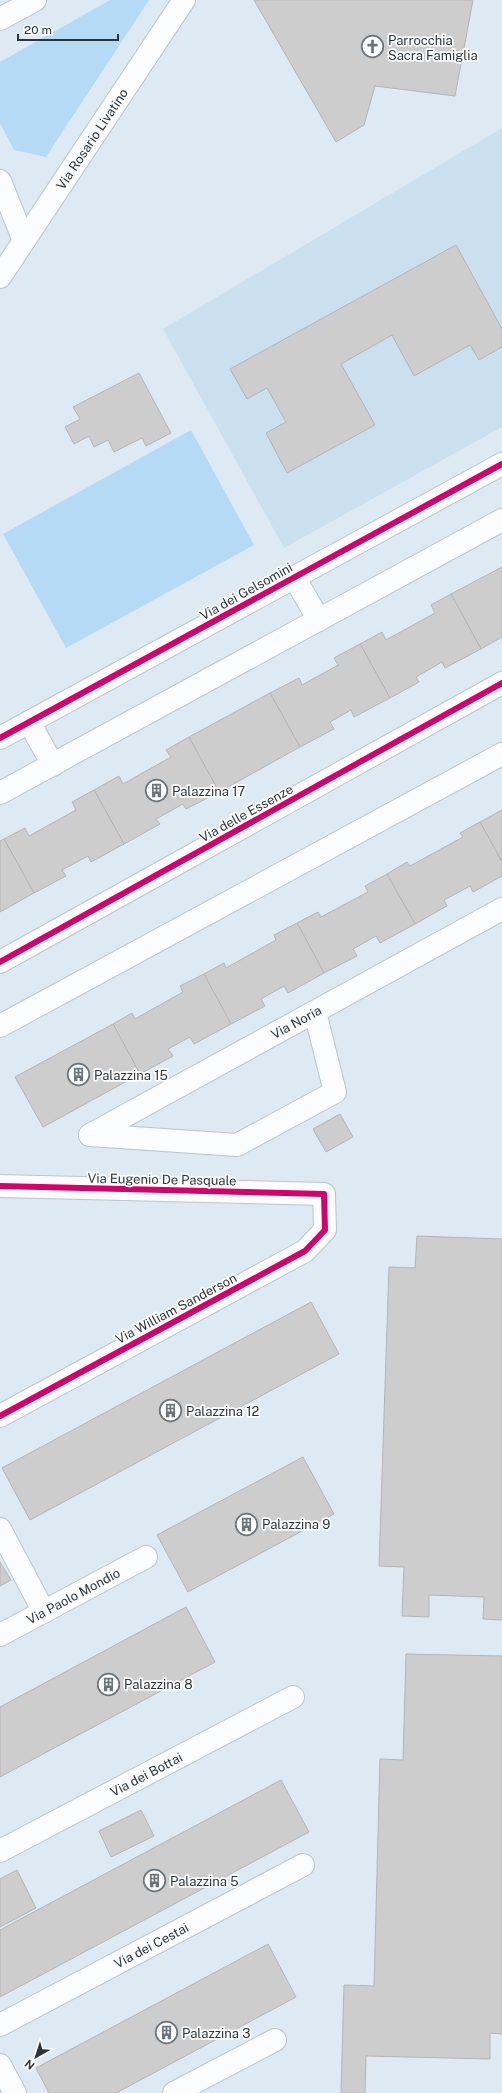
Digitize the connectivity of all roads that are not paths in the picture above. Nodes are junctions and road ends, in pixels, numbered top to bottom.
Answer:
1 (35, 0) edge
2 (184, 0) edge
3 (0, 19) edge
4 (1, 188) edge
5 (24, 241) junction
6 (0, 278) edge
7 (502, 464) edge
8 (502, 520) edge
9 (294, 577) junction
10 (319, 620) junction
11 (502, 683) edge
12 (29, 722) junction
13 (0, 738) edge
14 (502, 754) edge
15 (53, 764) junction
16 (0, 793) edge
17 (502, 909) edge
18 (0, 962) edge
19 (315, 1012) junction
20 (0, 1026) edge
21 (0, 1186) edge
22 (324, 1194) joint
23 (0, 1416) edge
24 (0, 1529) edge
25 (146, 1558) dead end
26 (44, 1612) junction
27 (0, 1635) edge
28 (293, 1697) dead end
29 (0, 1851) edge
30 (303, 1866) dead end
31 (0, 2025) edge
32 (275, 2040) dead end
33 (0, 2065) edge
34 (8, 2089) edge
35 (174, 2093) edge

1 - 3 street
2 - 5 street, Via Rosario Livatino
4 - 5 street
5 - 6 street, Via Rosario Livatino
7 - 9 street, Via dei Gelsomini
8 - 10 street
9 - 10 street
9 - 12 street, Via dei Gelsomini
10 - 15 street
11 - 18 street, Via delle Essenze
12 - 13 street, Via dei Gelsomini
12 - 15 street
14 - 20 street
15 - 16 street
17 - 19 street, Via Noria
19 - 19 street, Via Noria
21 - 22 street, Via Eugenio De Pasquale
22 - 23 street, Via William Sanderson
24 - 26 street
25 - 26 street, Via Paolo Mondio
26 - 27 street, Via Paolo Mondio
28 - 29 street, Via dei Bottai
30 - 31 street, Via dei Cestai
32 - 35 street
33 - 34 street

